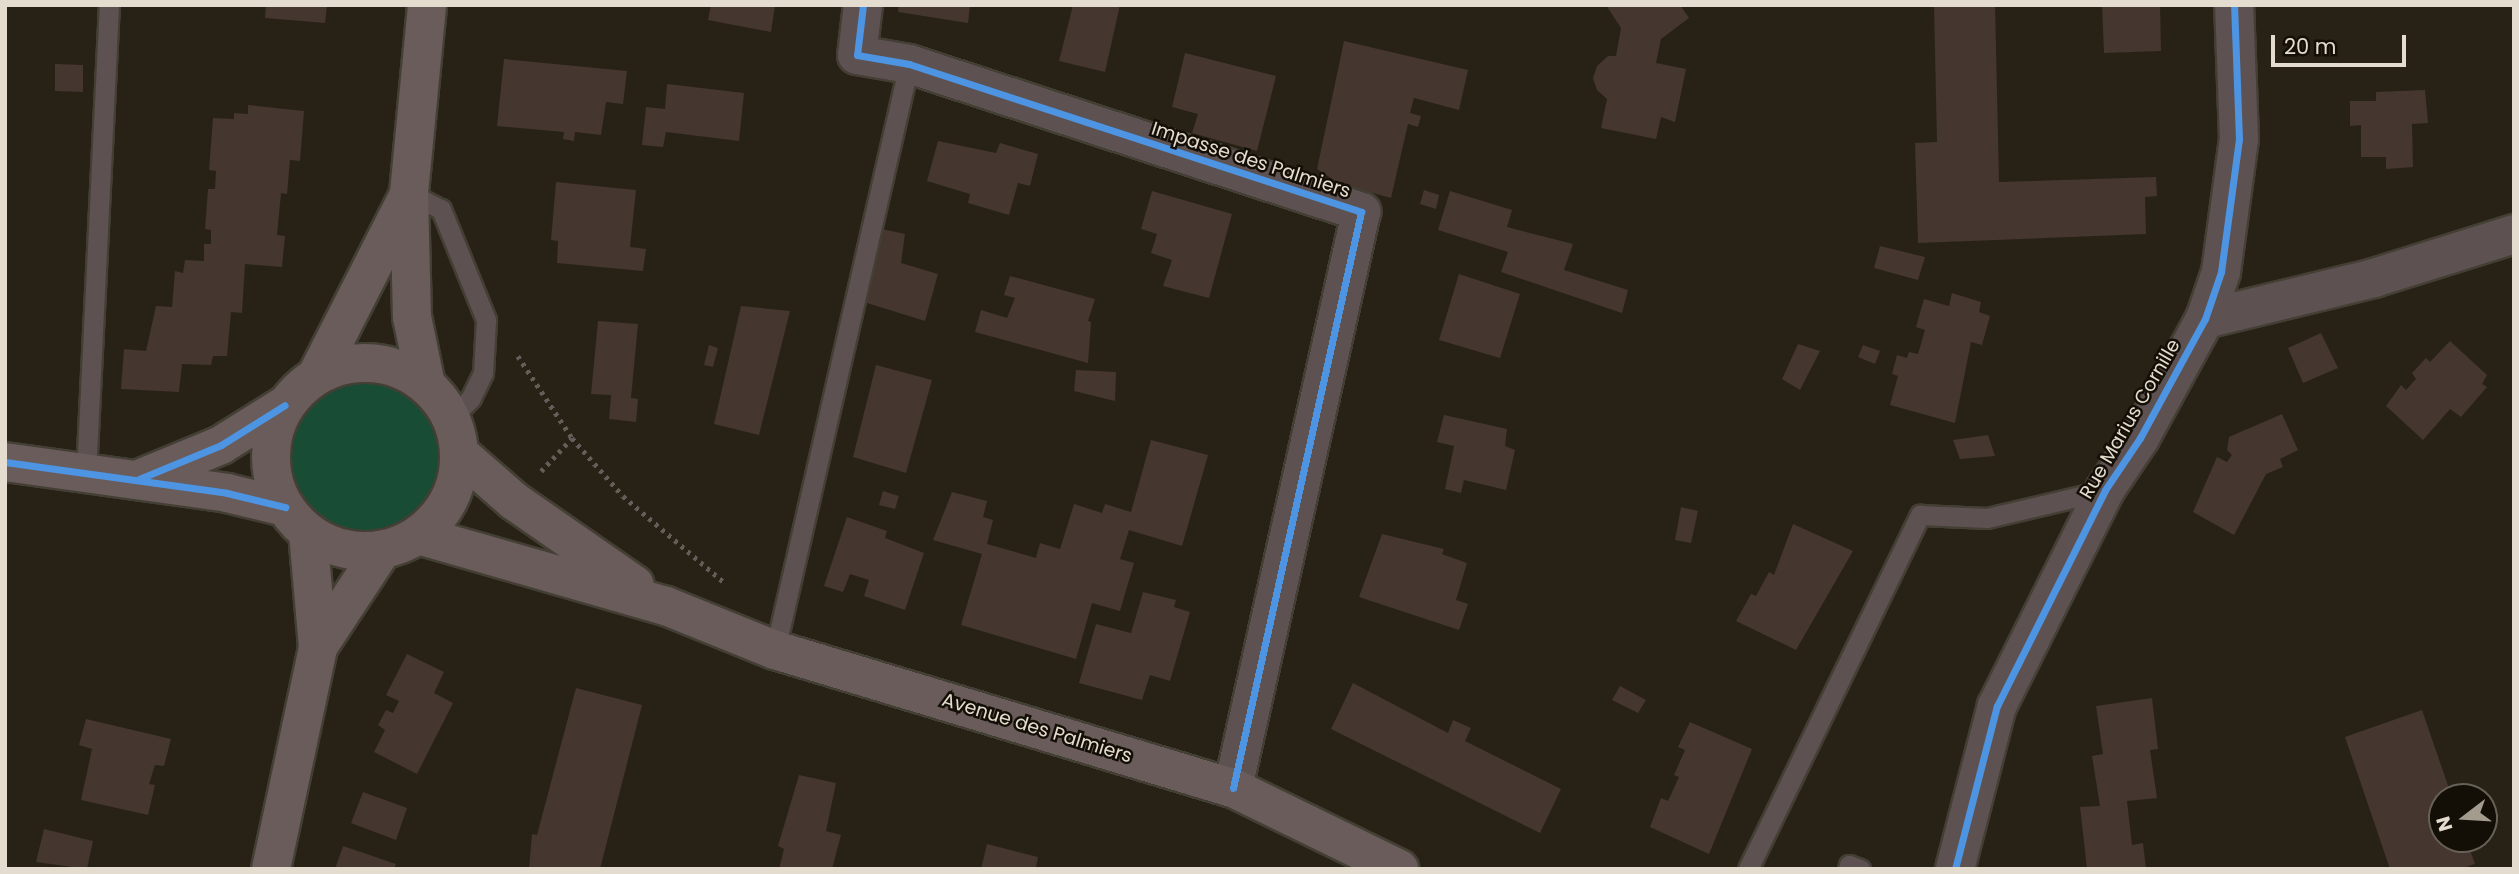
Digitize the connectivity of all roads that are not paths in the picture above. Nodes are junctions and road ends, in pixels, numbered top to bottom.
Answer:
1 (109, 5) edge
2 (427, 5) edge
3 (863, 5) edge
4 (2234, 5) edge
5 (909, 64) junction
6 (409, 193) junction
7 (2514, 234) edge
8 (2205, 319) junction
9 (317, 375) junction
10 (426, 385) junction
11 (285, 405) junction
12 (455, 436) junction
13 (5, 462) edge
14 (86, 474) junction
15 (139, 479) junction
16 (2105, 491) junction
17 (296, 520) junction
18 (418, 535) junction
19 (382, 550) junction
20 (666, 606) junction
21 (318, 647) junction
22 (775, 650) junction
23 (1233, 788) junction
24 (271, 869) edge
25 (1399, 869) edge
26 (1748, 869) edge
27 (1848, 869) edge
28 (1860, 869) edge
29 (1955, 869) edge

1 - 14 lane
2 - 6 main road
3 - 5 street, Impasse des Palmiers
4 - 8 street, Rue Marius Cornille
5 - 22 lane
5 - 23 street, Impasse des Palmiers
6 - 9 main road
6 - 10 main road
6 - 12 lane
7 - 8 street
8 - 16 street, Rue Marius Cornille
9 - 10 main road
9 - 11 main road
10 - 12 main road
11 - 15 main road
11 - 17 main road
12 - 18 main road
12 - 20 main road, Avenue des Palmiers
13 - 14 main road
14 - 15 main road
15 - 17 main road
16 - 26 lane
16 - 29 street, Rue Marius Cornille
17 - 19 main road
17 - 21 main road
18 - 19 main road
18 - 20 main road, Avenue des Palmiers
19 - 21 main road
20 - 22 main road, Avenue des Palmiers
21 - 24 main road
22 - 23 main road, Avenue des Palmiers
23 - 25 main road, Avenue des Palmiers
27 - 28 lane

